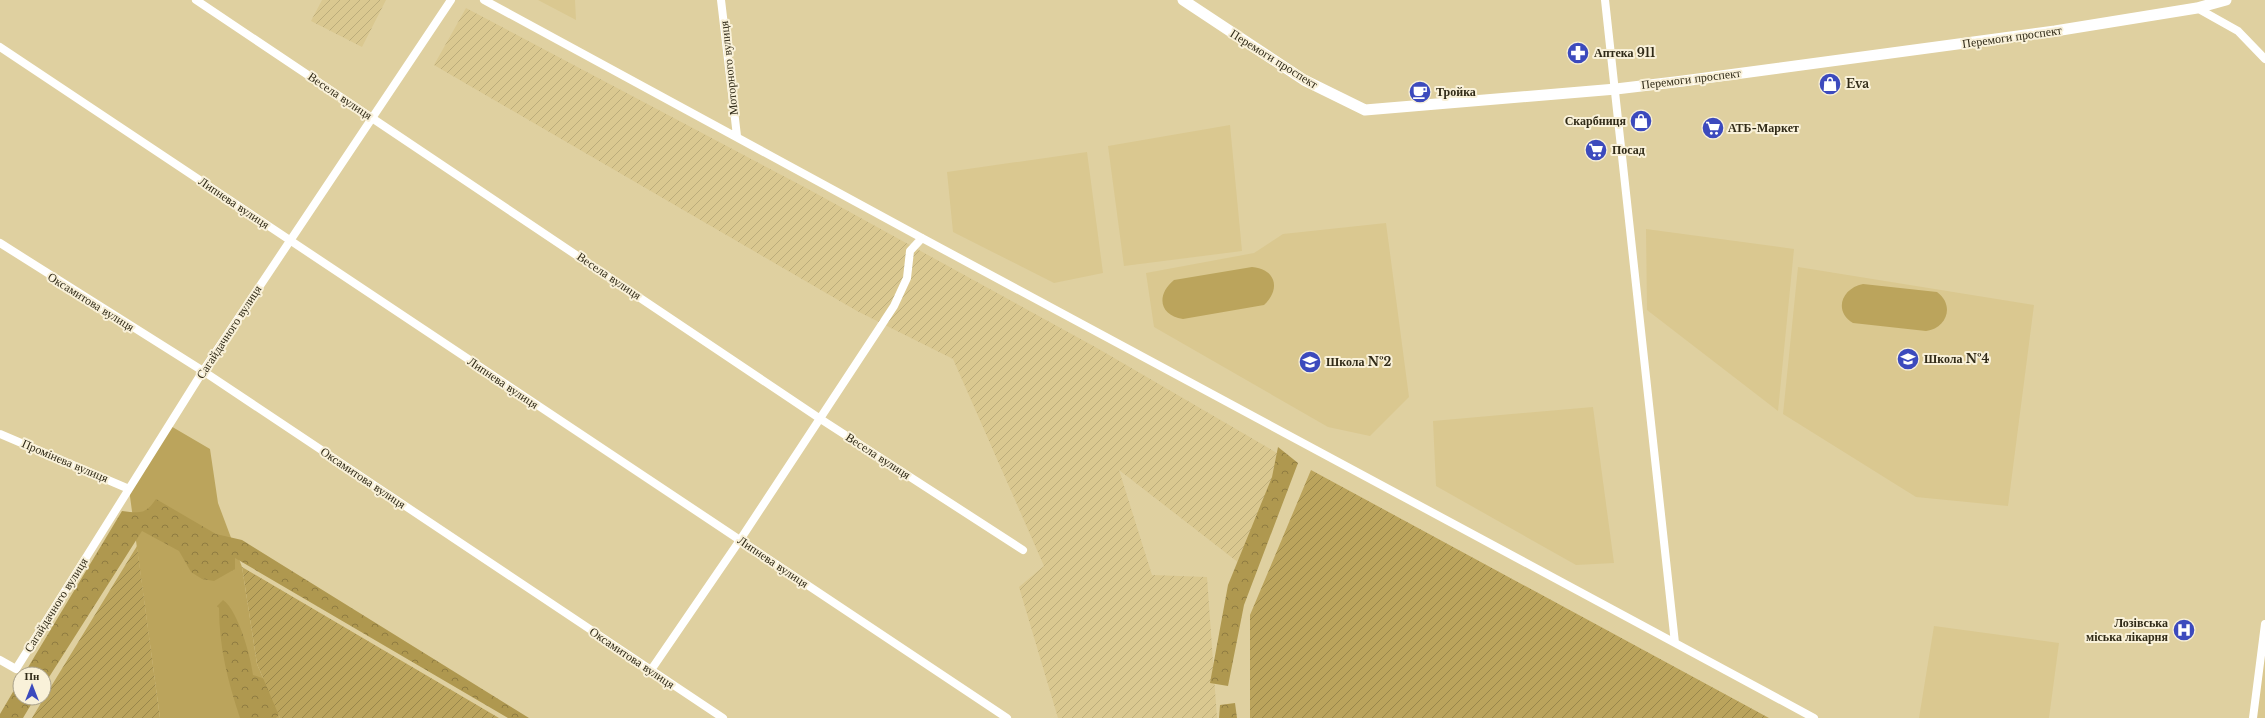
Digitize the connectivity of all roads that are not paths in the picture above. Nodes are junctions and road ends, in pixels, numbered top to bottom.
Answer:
1 (196, 0) edge
2 (451, 0) edge
3 (484, 0) edge
4 (721, 0) edge
5 (1183, 0) edge
6 (1605, 0) edge
7 (2226, 0) edge
8 (2197, 8) junction
9 (0, 47) edge
10 (2265, 59) edge
11 (1616, 89) junction
12 (372, 117) junction
13 (737, 136) junction
14 (922, 238) junction
15 (289, 241) junction
16 (0, 243) edge
17 (203, 372) junction
18 (819, 418) junction
19 (0, 434) edge
20 (129, 489) junction
21 (740, 540) junction
22 (1023, 550) dead end
23 (2265, 624) edge
24 (1675, 643) junction
25 (0, 660) edge
26 (651, 670) junction
27 (723, 718) edge
28 (1007, 718) edge
29 (1814, 718) edge
30 (2253, 718) edge

1 - 12 street, Весела вулиця
2 - 12 street, Сагайдачного вулиця
3 - 13 street
4 - 13 street, Моторного вулиця
5 - 11 street, Перемоги проспект
6 - 11 street
7 - 8 street, Перемоги проспект
8 - 10 street
8 - 11 street, Перемоги проспект
9 - 15 street, Липнева вулиця
11 - 24 street
12 - 15 street, Сагайдачного вулиця
12 - 18 street, Весела вулиця
13 - 14 street
14 - 18 street
14 - 24 street
15 - 17 street, Сагайдачного вулиця
15 - 21 street, Липнева вулиця
16 - 17 street, Оксамитова вулиця
17 - 20 street, Сагайдачного вулиця
17 - 26 street, Оксамитова вулиця
18 - 21 street
18 - 22 street, Весела вулиця
19 - 20 street, Промінева вулиця
20 - 25 street, Сагайдачного вулиця
21 - 26 street
21 - 28 street, Липнева вулиця
23 - 30 street
24 - 29 street
26 - 27 street, Оксамитова вулиця

